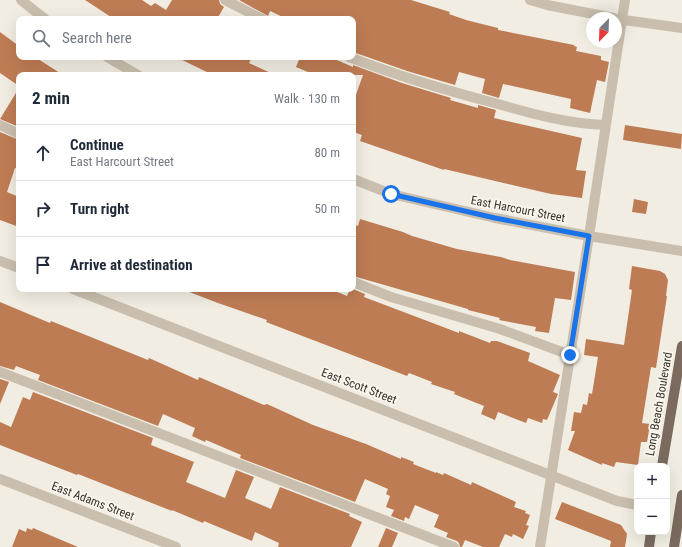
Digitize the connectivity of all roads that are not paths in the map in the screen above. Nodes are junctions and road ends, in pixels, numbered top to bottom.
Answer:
1 (21, 0) edge
2 (226, 0) edge
3 (530, 0) edge
4 (625, 0) edge
5 (620, 12) edge
6 (586, 13) edge
7 (42, 16) edge
8 (256, 16) edge
9 (622, 20) edge
10 (682, 28) edge
11 (614, 48) edge
12 (112, 60) edge
13 (356, 60) edge
14 (133, 72) edge
15 (0, 125) edge
16 (606, 125) junction
17 (16, 133) edge
18 (356, 180) edge
19 (589, 236) junction
20 (682, 250) edge
21 (0, 261) edge
22 (16, 267) edge
23 (356, 283) edge
24 (81, 292) edge
25 (682, 346) edge
26 (570, 355) junction
27 (0, 372) edge
28 (662, 463) edge
29 (551, 475) junction
30 (0, 479) edge
31 (682, 495) edge
32 (634, 504) edge
33 (650, 535) edge
34 (176, 547) edge
35 (454, 547) edge
36 (540, 547) edge
37 (648, 547) edge
38 (674, 547) edge

1 - 7 street
2 - 8 street
3 - 6 street
4 - 5 street
9 - 10 street
11 - 16 street
12 - 14 street
13 - 16 street
15 - 17 street
16 - 19 street
18 - 19 street, East Harcourt Street
19 - 20 street, East Harcourt Street
19 - 26 street
21 - 22 street
23 - 26 street
24 - 29 street, East Scott Street
25 - 28 main road, Long Beach Boulevard
26 - 29 street
27 - 35 street
29 - 32 street, East Scott Street
29 - 36 street
30 - 34 street, East Adams Street
31 - 38 main road
33 - 37 main road

